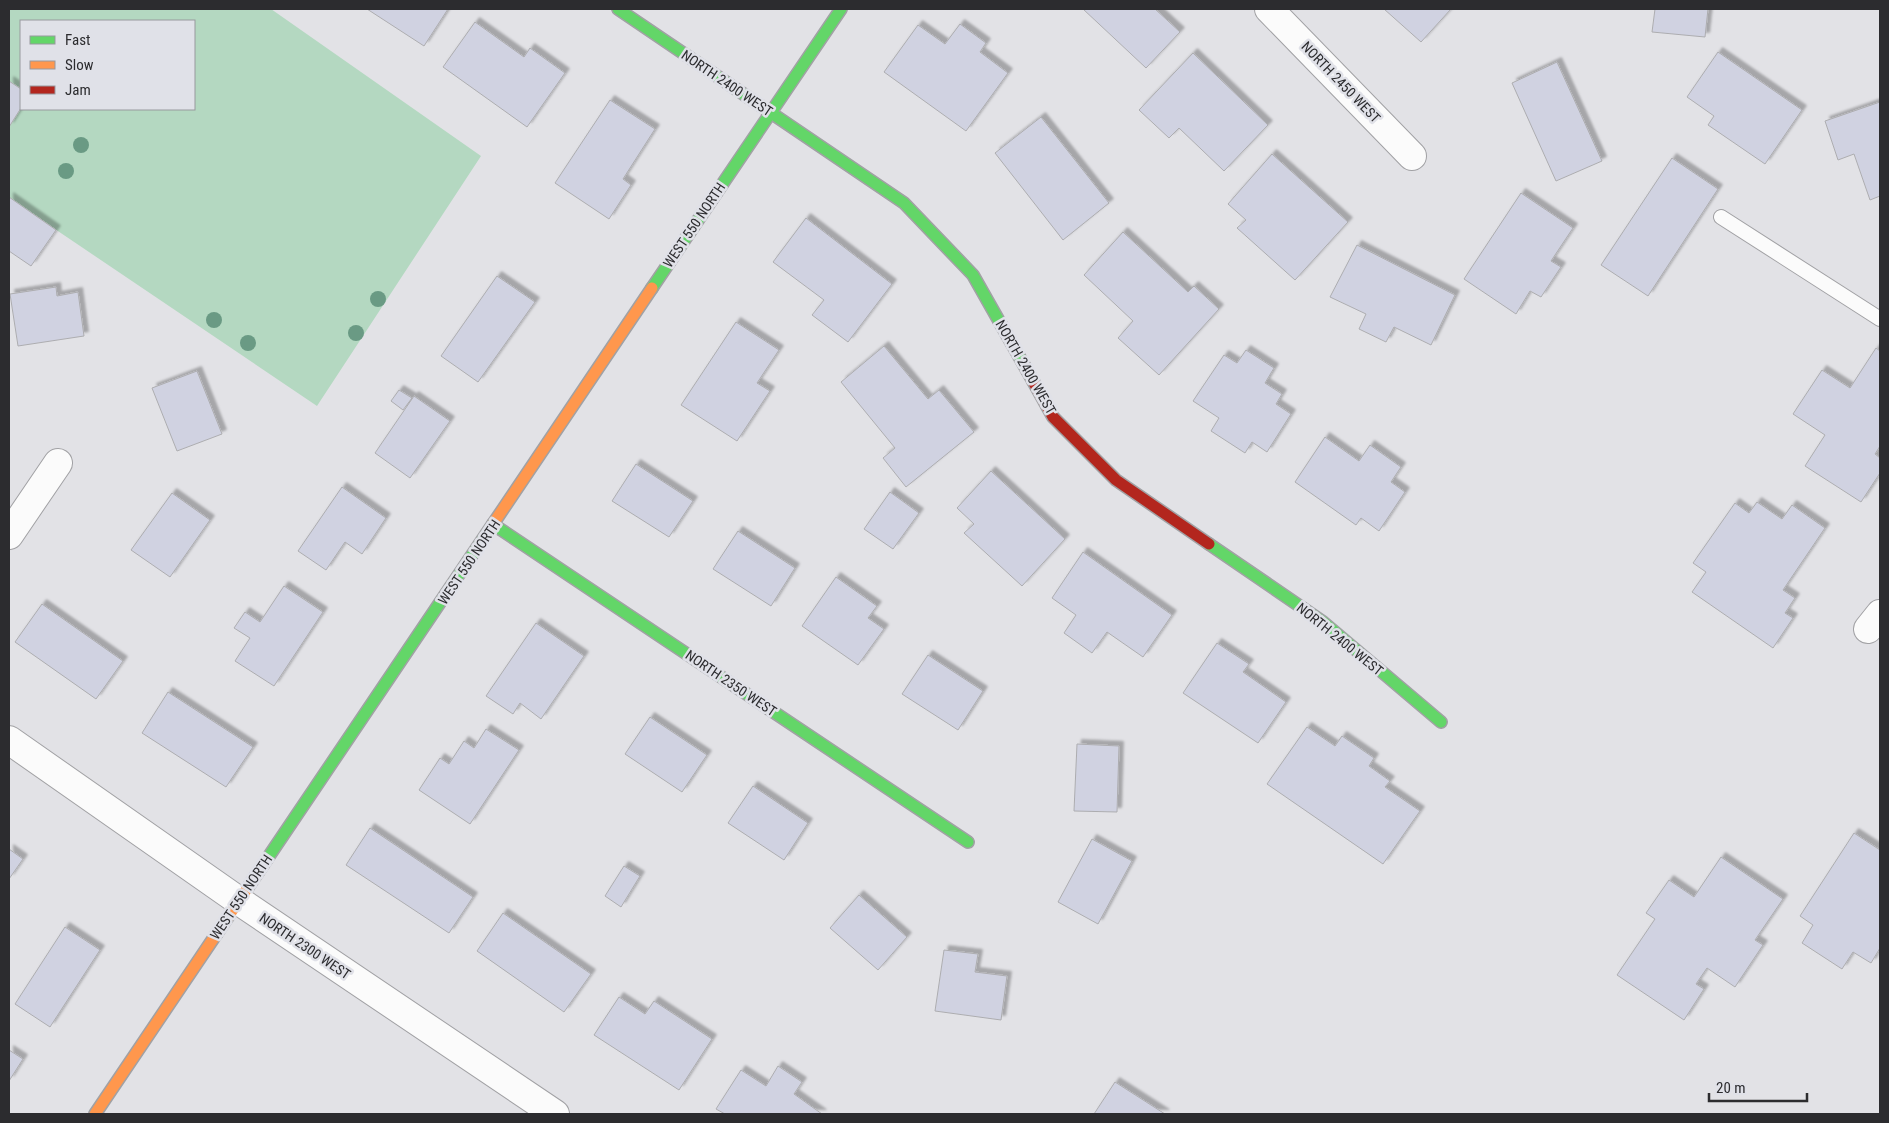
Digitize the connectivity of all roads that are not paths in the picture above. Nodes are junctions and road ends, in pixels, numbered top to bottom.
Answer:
1 (618, 9) edge
2 (841, 9) edge
3 (1274, 10) edge
4 (770, 112) junction
5 (1412, 156) dead end
6 (1721, 217) dead end
7 (1880, 319) edge
8 (58, 463) dead end
9 (494, 525) junction
10 (9, 535) edge
11 (1441, 722) dead end
12 (9, 740) edge
13 (968, 842) dead end
14 (239, 901) junction
15 (95, 1114) edge
16 (555, 1114) edge

1 - 4 street, NORTH 2400 WEST
2 - 4 street, WEST 550 NORTH
3 - 5 street, NORTH 2450 WEST
4 - 9 street, WEST 550 NORTH
4 - 11 street, NORTH 2400 WEST
6 - 7 lane
8 - 10 street
9 - 13 street, NORTH 2350 WEST
9 - 14 street, WEST 550 NORTH
12 - 14 street, NORTH 2300 WEST
14 - 15 street, WEST 550 NORTH
14 - 16 street, NORTH 2300 WEST

